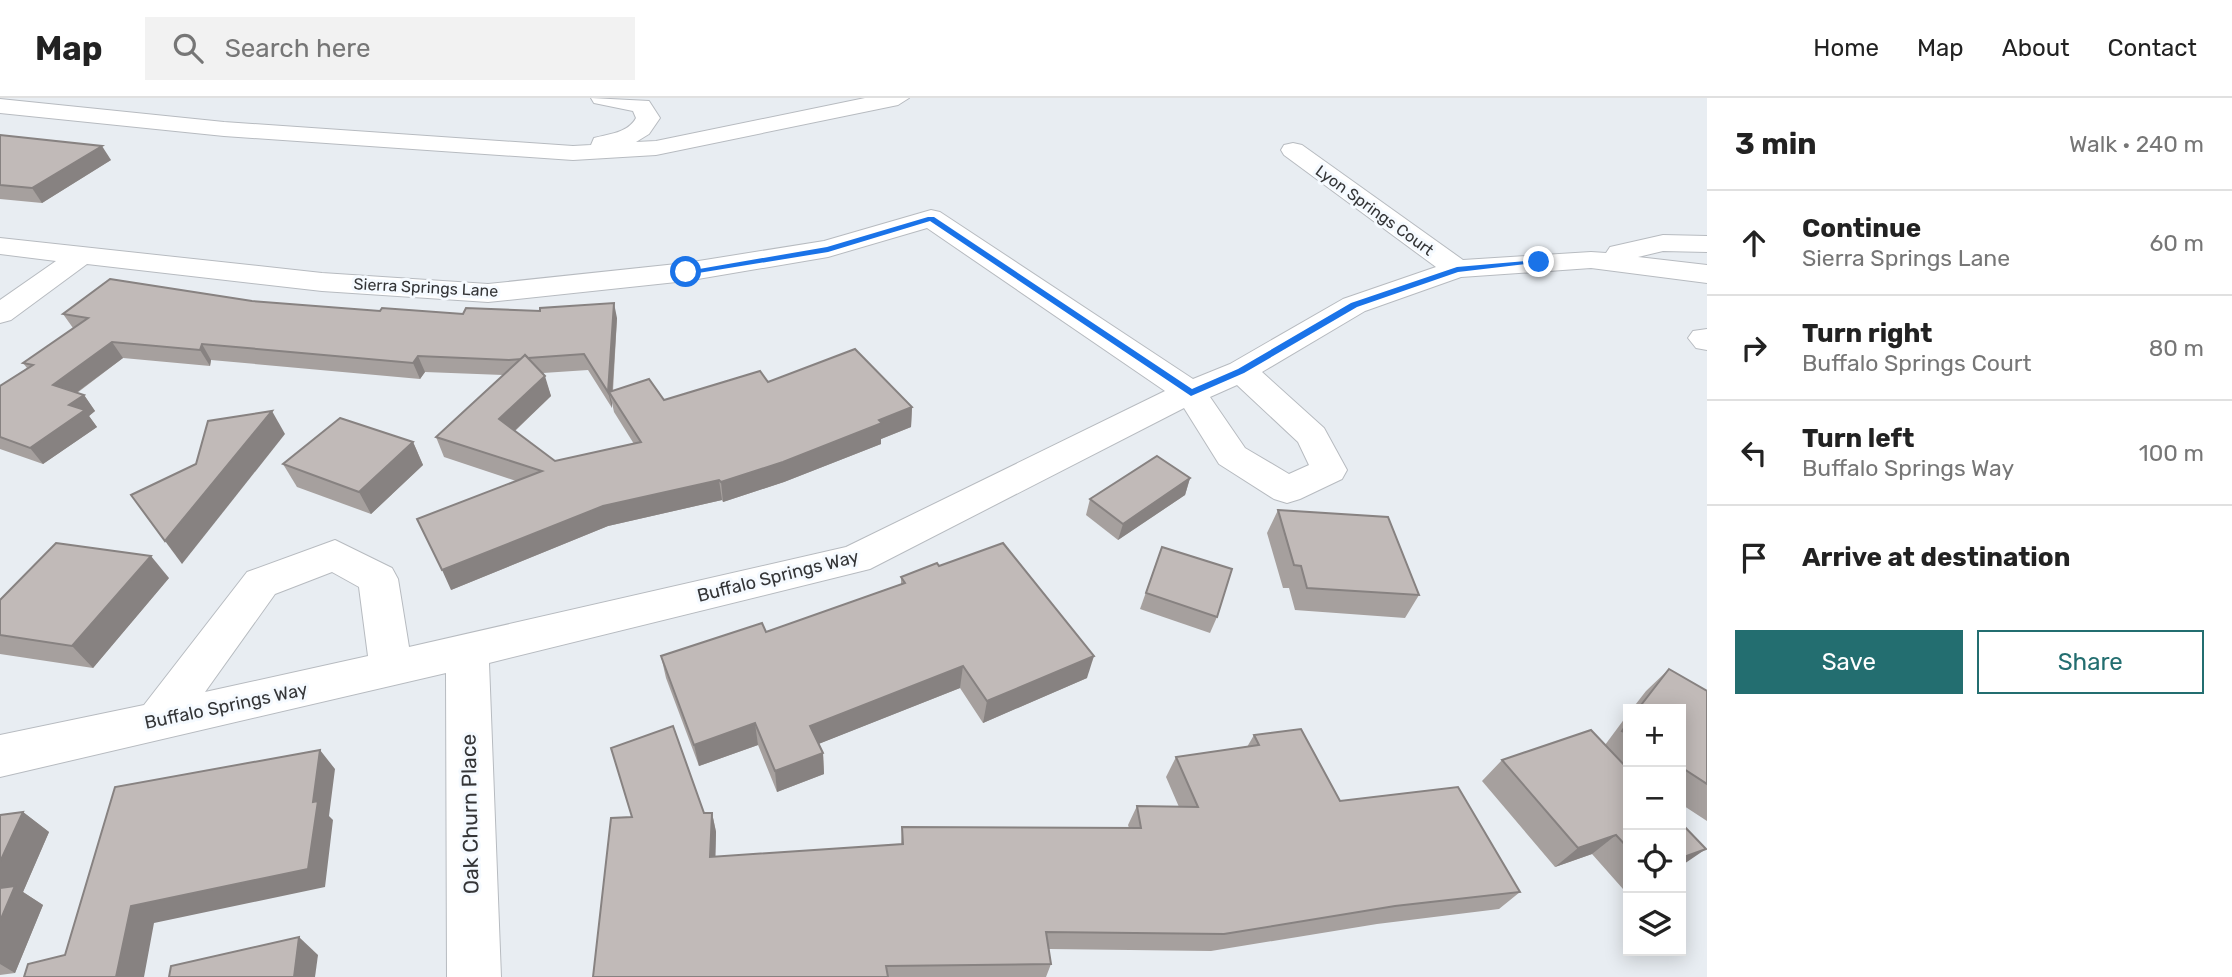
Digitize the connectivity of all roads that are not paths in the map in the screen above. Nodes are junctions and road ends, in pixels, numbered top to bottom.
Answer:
1 (602, 98) edge
2 (898, 98) edge
3 (0, 106) edge
4 (488, 148) junction
5 (1293, 150) dead end
6 (1707, 244) edge
7 (0, 246) edge
8 (82, 255) junction
9 (1591, 260) junction
10 (1457, 269) junction
11 (1707, 274) edge
12 (0, 314) edge
13 (1241, 371) junction
14 (1191, 393) junction
15 (467, 651) junction
16 (391, 668) junction
17 (159, 721) junction
18 (0, 756) edge
19 (474, 977) edge

1 - 4 street
2 - 4 street
3 - 4 street
5 - 10 street, Lyon Springs Court
6 - 9 street, Buffalo Springs Way
7 - 8 street, Sierra Springs Lane
8 - 12 street
8 - 14 street, Sierra Springs Lane
9 - 10 street, Buffalo Springs Way
9 - 11 street, Buffalo Springs Way
10 - 13 street, Buffalo Springs Way
13 - 14 street, Buffalo Springs Way
13 - 14 street
14 - 15 street, Buffalo Springs Way
15 - 16 street, Buffalo Springs Way
15 - 19 street, Oak Churn Place
16 - 17 street, Buffalo Springs Way
16 - 17 street
17 - 18 street, Buffalo Springs Way

